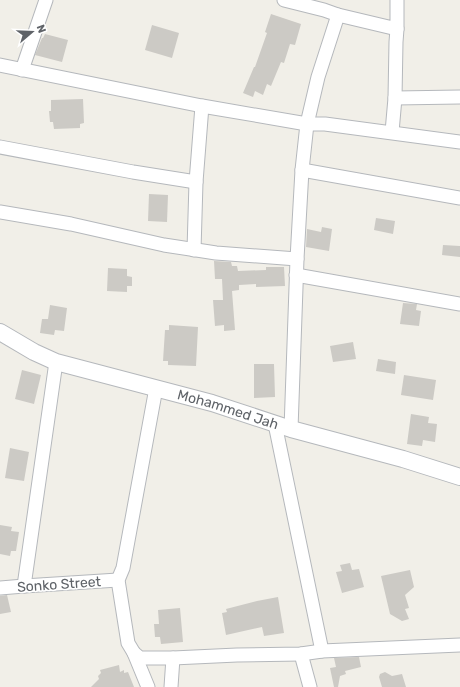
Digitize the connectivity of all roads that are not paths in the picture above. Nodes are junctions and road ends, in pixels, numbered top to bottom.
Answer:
1 (46, 0) edge
2 (284, 0) edge
3 (397, 0) edge
4 (338, 15) junction
5 (397, 29) junction
6 (0, 65) edge
7 (22, 70) junction
8 (460, 97) edge
9 (395, 98) junction
10 (202, 106) junction
11 (307, 124) junction
12 (392, 132) junction
13 (460, 142) edge
14 (0, 147) edge
15 (302, 170) junction
16 (196, 182) junction
17 (460, 198) edge
18 (0, 212) edge
19 (194, 250) junction
20 (297, 259) junction
21 (296, 275) junction
22 (460, 304) edge
23 (0, 332) edge
24 (56, 362) junction
25 (156, 388) junction
26 (275, 424) junction
27 (291, 429) junction
28 (460, 477) edge
29 (118, 580) junction
30 (24, 586) junction
31 (0, 588) edge
32 (460, 645) edge
33 (322, 651) junction
34 (134, 653) junction
35 (301, 654) junction
36 (173, 658) junction
37 (148, 687) edge
38 (171, 687) edge
39 (310, 687) edge

1 - 7 street
2 - 4 street
3 - 5 street
4 - 5 street
4 - 11 street
5 - 9 street
6 - 7 street
7 - 10 street
8 - 9 street
9 - 12 street
10 - 11 street
10 - 16 street
11 - 12 street
11 - 15 street
12 - 13 street
14 - 16 street
15 - 17 street
15 - 20 street
16 - 19 street
18 - 19 street
19 - 20 street
20 - 21 street
21 - 22 street
21 - 27 street
23 - 24 street, Mohammed Jah
24 - 25 street, Mohammed Jah
24 - 30 street
25 - 26 street, Mohammed Jah
25 - 29 street
26 - 27 street, Mohammed Jah
26 - 33 street
27 - 28 street, Mohammed Jah
29 - 30 street, Sonko Street
29 - 34 street
30 - 31 street, Sonko Street
32 - 33 street
33 - 35 street
34 - 36 street
34 - 37 street
35 - 36 street
35 - 39 street
36 - 38 street

